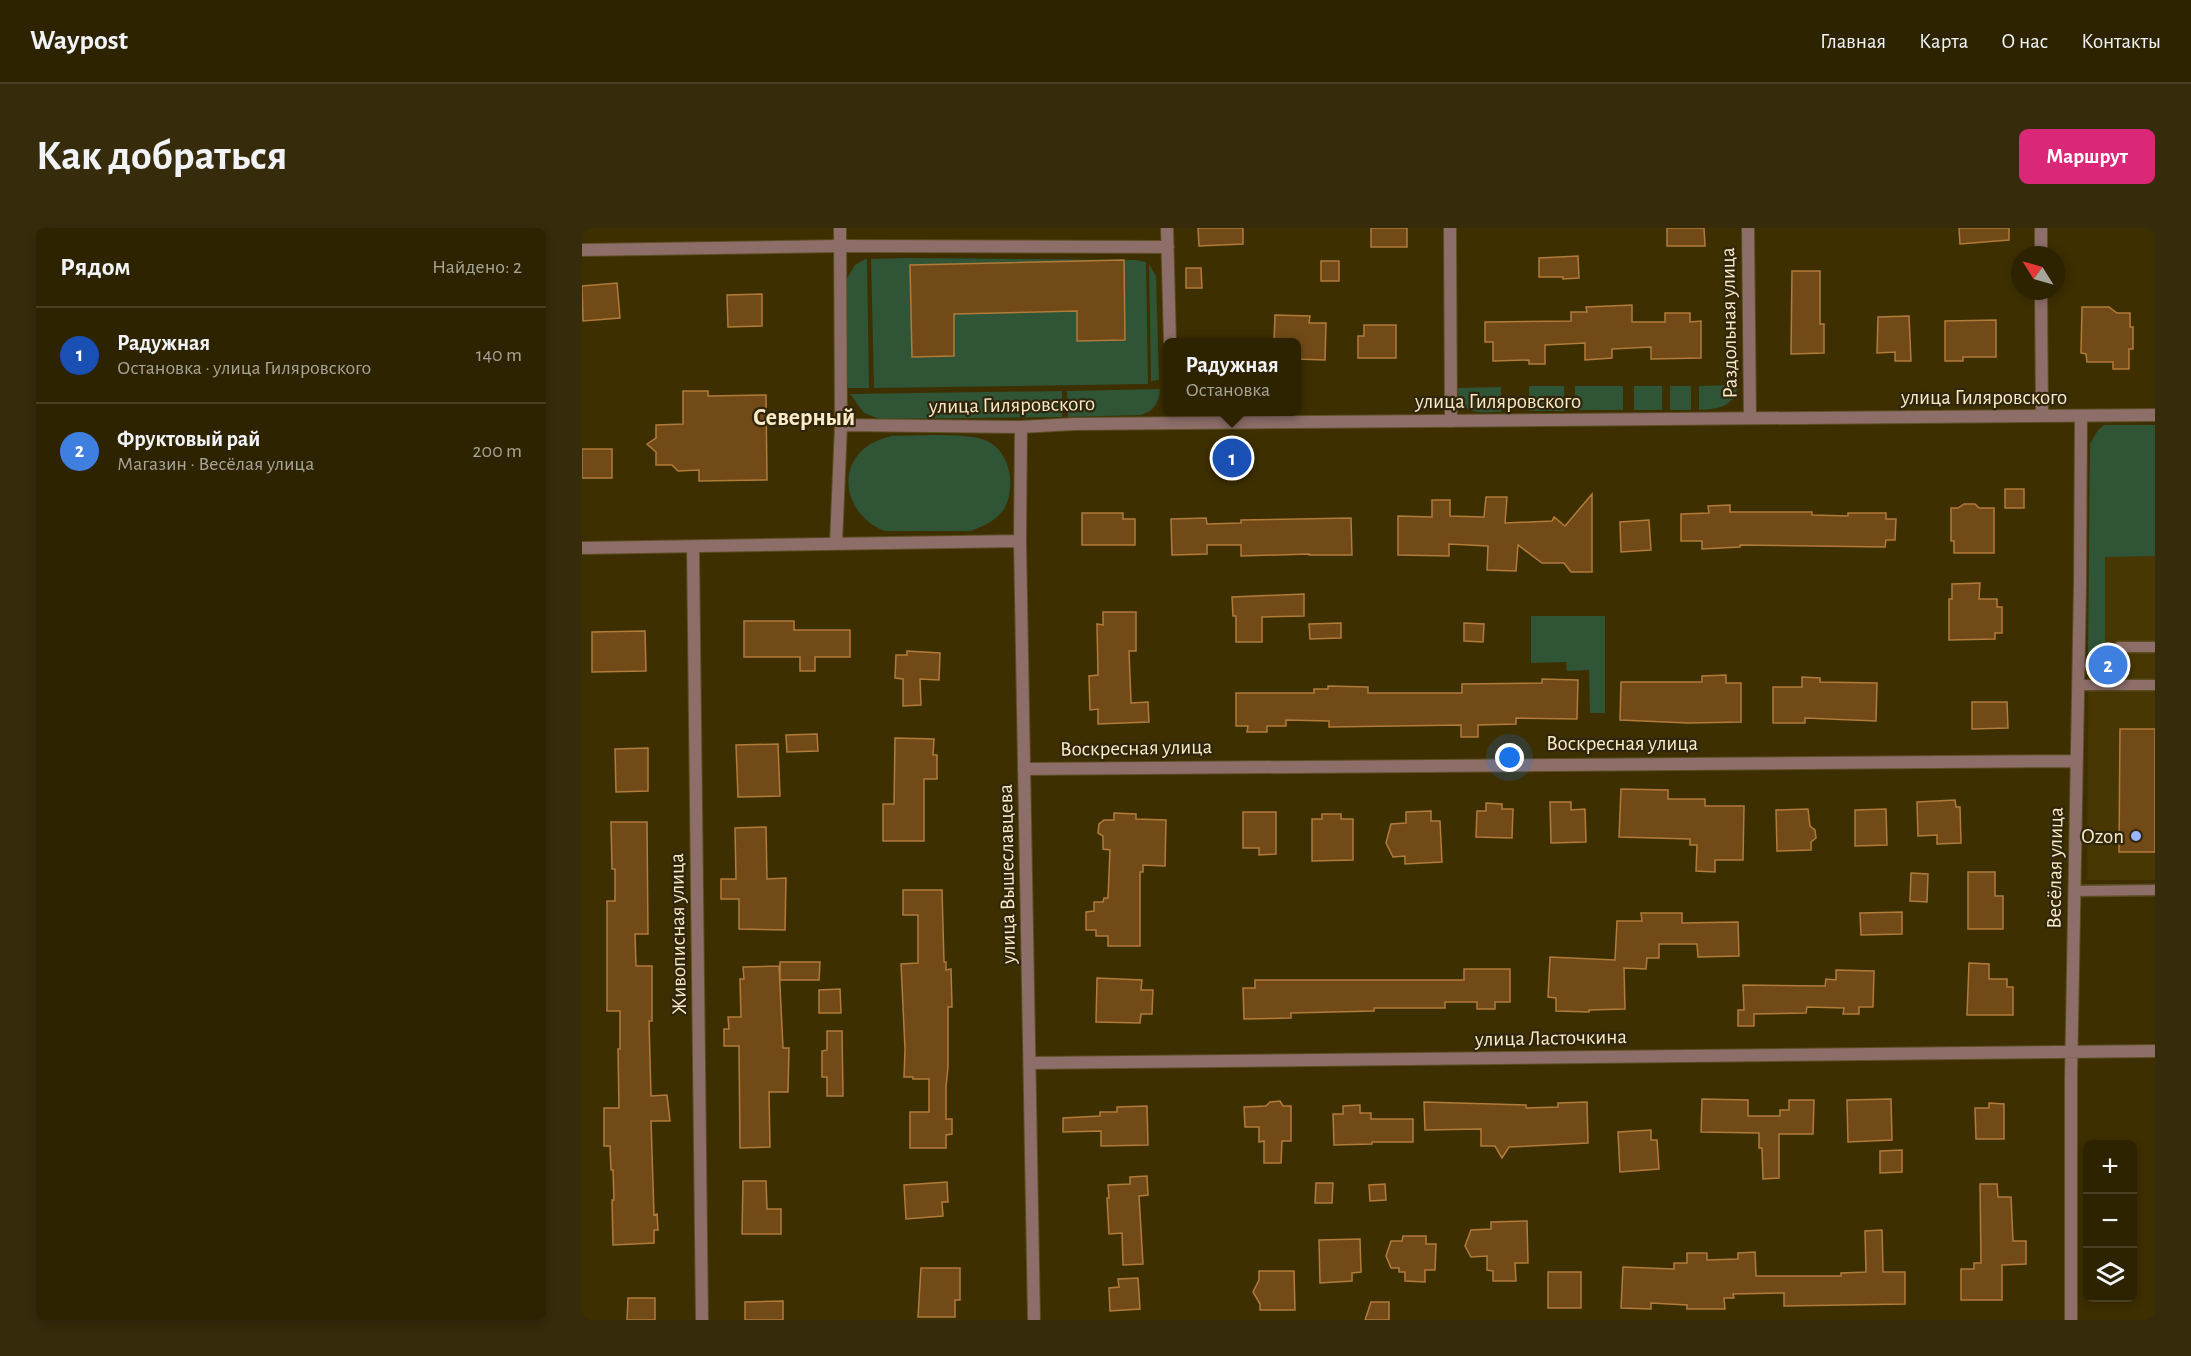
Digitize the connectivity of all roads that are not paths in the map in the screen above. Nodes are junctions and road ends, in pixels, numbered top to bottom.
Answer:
1 (840, 228) edge
2 (1167, 228) edge
3 (1450, 228) edge
4 (1748, 228) edge
5 (2041, 228) edge
6 (840, 246) junction
7 (2041, 246) edge
8 (1168, 247) junction
9 (582, 250) edge
10 (2042, 300) edge
11 (1170, 338) edge
12 (2042, 415) junction
13 (2155, 415) edge
14 (2081, 416) junction
15 (1171, 417) edge
16 (1750, 418) junction
17 (1451, 421) junction
18 (841, 425) junction
19 (1021, 427) junction
20 (1020, 542) junction
21 (836, 544) junction
22 (693, 547) junction
23 (582, 548) edge
24 (2155, 646) edge
25 (2078, 685) junction
26 (2119, 685) junction
27 (2155, 685) edge
28 (2076, 761) junction
29 (1024, 769) junction
30 (2155, 890) edge
31 (2075, 891) junction
32 (2155, 1051) edge
33 (2072, 1052) junction
34 (1030, 1063) junction
35 (702, 1320) edge
36 (1034, 1320) edge
37 (2071, 1320) edge

1 - 6 street
2 - 8 street
3 - 17 street
4 - 16 street, Раздольная улица
5 - 7 street
6 - 8 street
6 - 9 street
6 - 18 street
8 - 11 street
10 - 12 street
12 - 14 street, улица Гиляровского
12 - 16 street, улица Гиляровского
13 - 14 street, улица Гиляровского
14 - 25 street, Весёлая улица
15 - 17 street, улица Гиляровского
15 - 19 street, улица Гиляровского
16 - 17 street, улица Гиляровского
18 - 19 street, улица Гиляровского
18 - 21 street
19 - 20 street, улица Вышеславцева
20 - 21 street
20 - 29 street, улица Вышеславцева
21 - 22 street
22 - 23 street
22 - 35 street, Живописная улица
24 - 26 lane
25 - 26 lane
25 - 28 street, Весёлая улица
26 - 27 lane
28 - 29 street, Воскресная улица
28 - 31 street, Весёлая улица
29 - 34 street, улица Вышеславцева
30 - 31 lane
31 - 33 street, Весёлая улица
32 - 33 street, улица Ласточкина
33 - 34 street, улица Ласточкина
33 - 37 street, Весёлая улица
34 - 36 street, улица Вышеславцева

